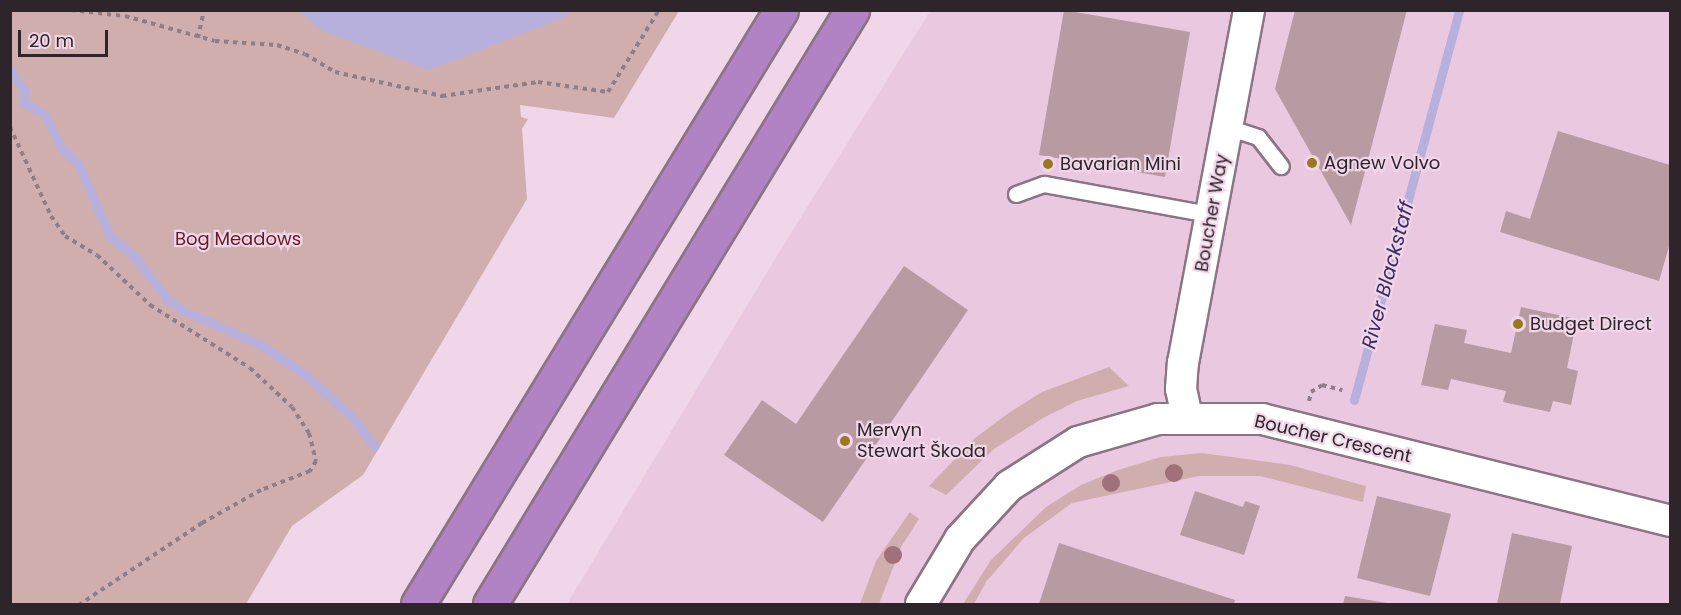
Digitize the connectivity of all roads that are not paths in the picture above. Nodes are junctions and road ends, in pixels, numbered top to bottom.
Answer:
1 (781, 10) edge
2 (852, 10) edge
3 (1250, 10) edge
4 (1227, 127) junction
5 (1281, 166) dead end
6 (1016, 194) dead end
7 (1209, 214) junction
8 (1187, 417) junction
9 (1671, 521) edge
10 (418, 604) edge
11 (490, 604) edge
12 (921, 604) edge

1 - 10 highway
2 - 11 highway
3 - 4 street, Boucher Way
4 - 5 lane
4 - 7 street, Boucher Way
6 - 7 lane
7 - 8 street, Boucher Way
8 - 9 street, Boucher Crescent
8 - 12 street, Boucher Crescent

